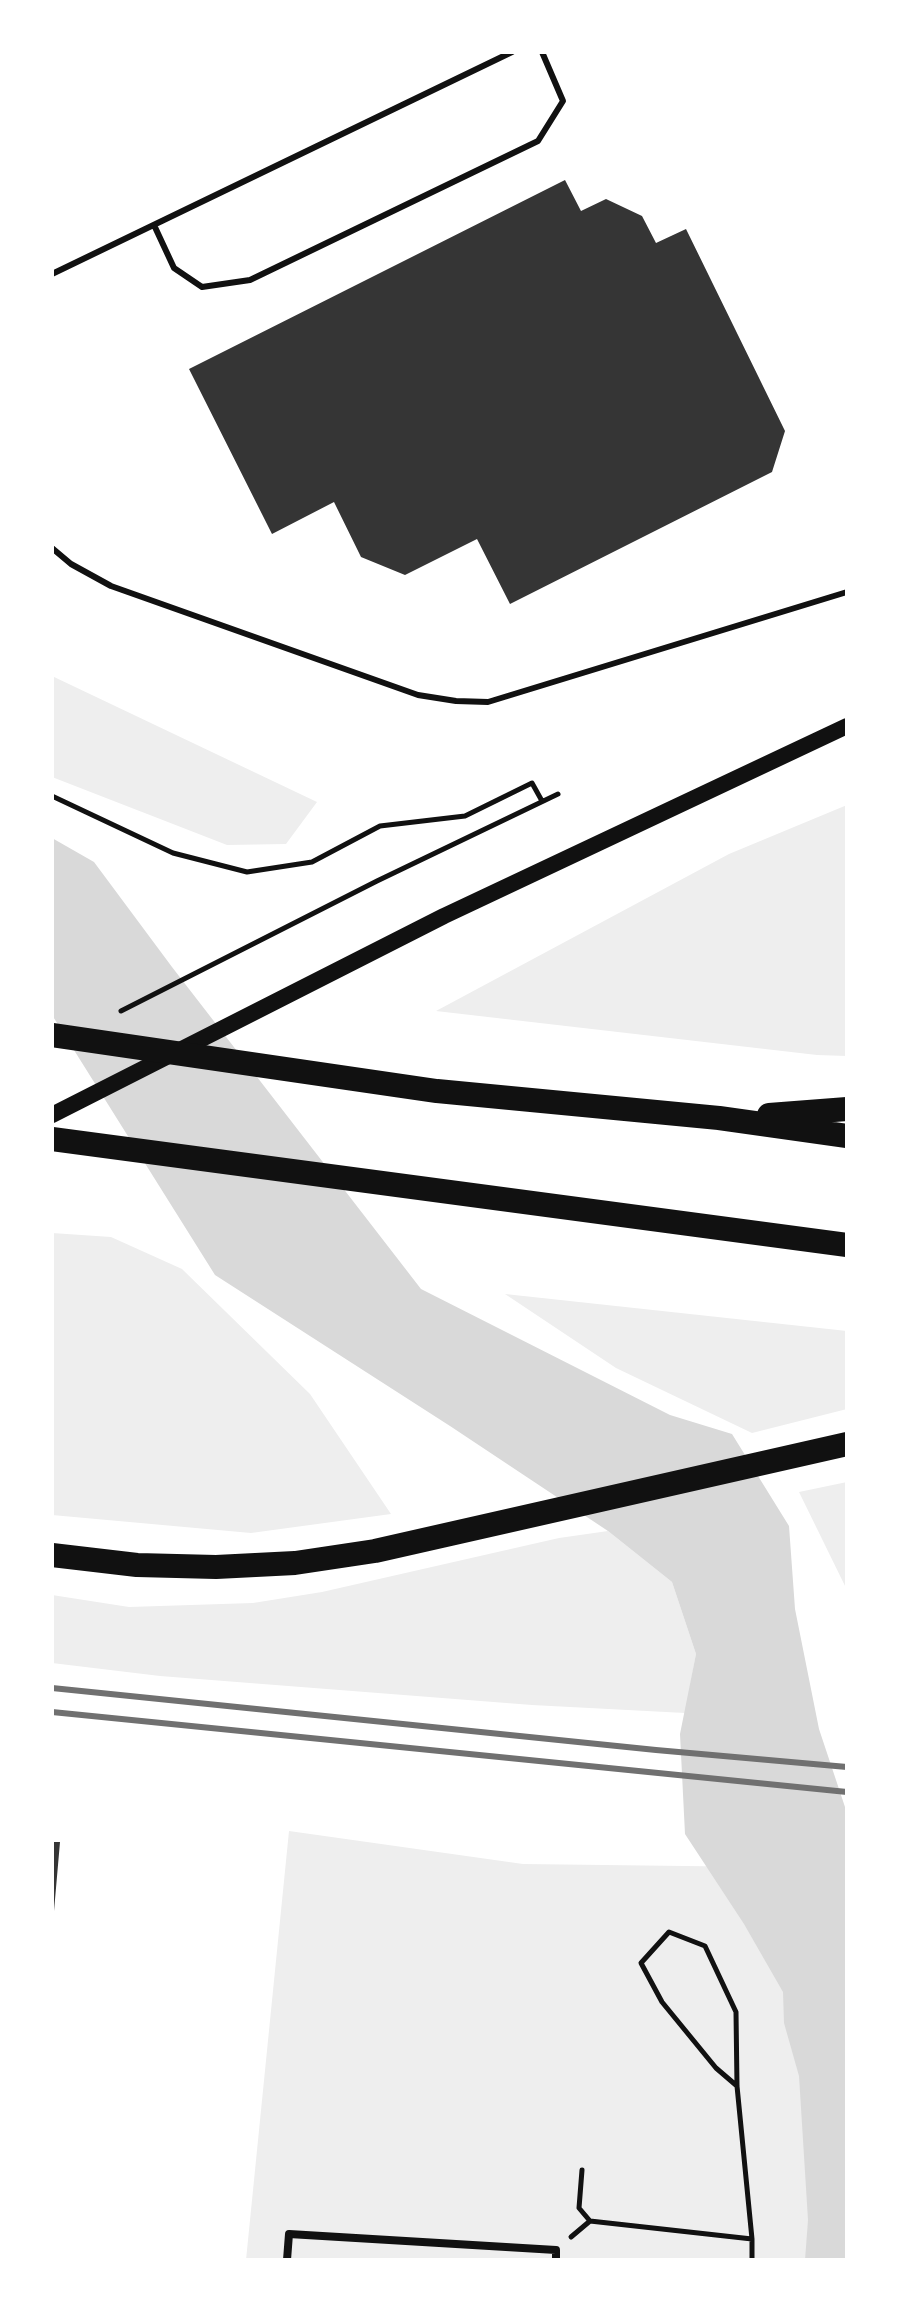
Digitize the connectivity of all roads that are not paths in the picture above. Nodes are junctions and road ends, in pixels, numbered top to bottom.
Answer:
1 (512, 52) edge
2 (542, 52) edge
3 (154, 225) junction
4 (52, 274) edge
5 (52, 548) edge
6 (847, 592) edge
7 (847, 726) edge
8 (52, 1035) edge
9 (847, 1109) edge
10 (52, 1115) edge
11 (719, 1118) junction
12 (847, 1136) edge
13 (52, 1139) edge
14 (847, 1245) edge
15 (847, 1444) edge
16 (52, 1555) edge
17 (556, 2255) edge
18 (287, 2260) edge

1 - 3 lane
2 - 3 lane
3 - 4 lane
5 - 6 lane
7 - 10 main road
8 - 11 highway
9 - 11 highway
11 - 12 highway
13 - 14 highway
15 - 16 highway
17 - 18 street

